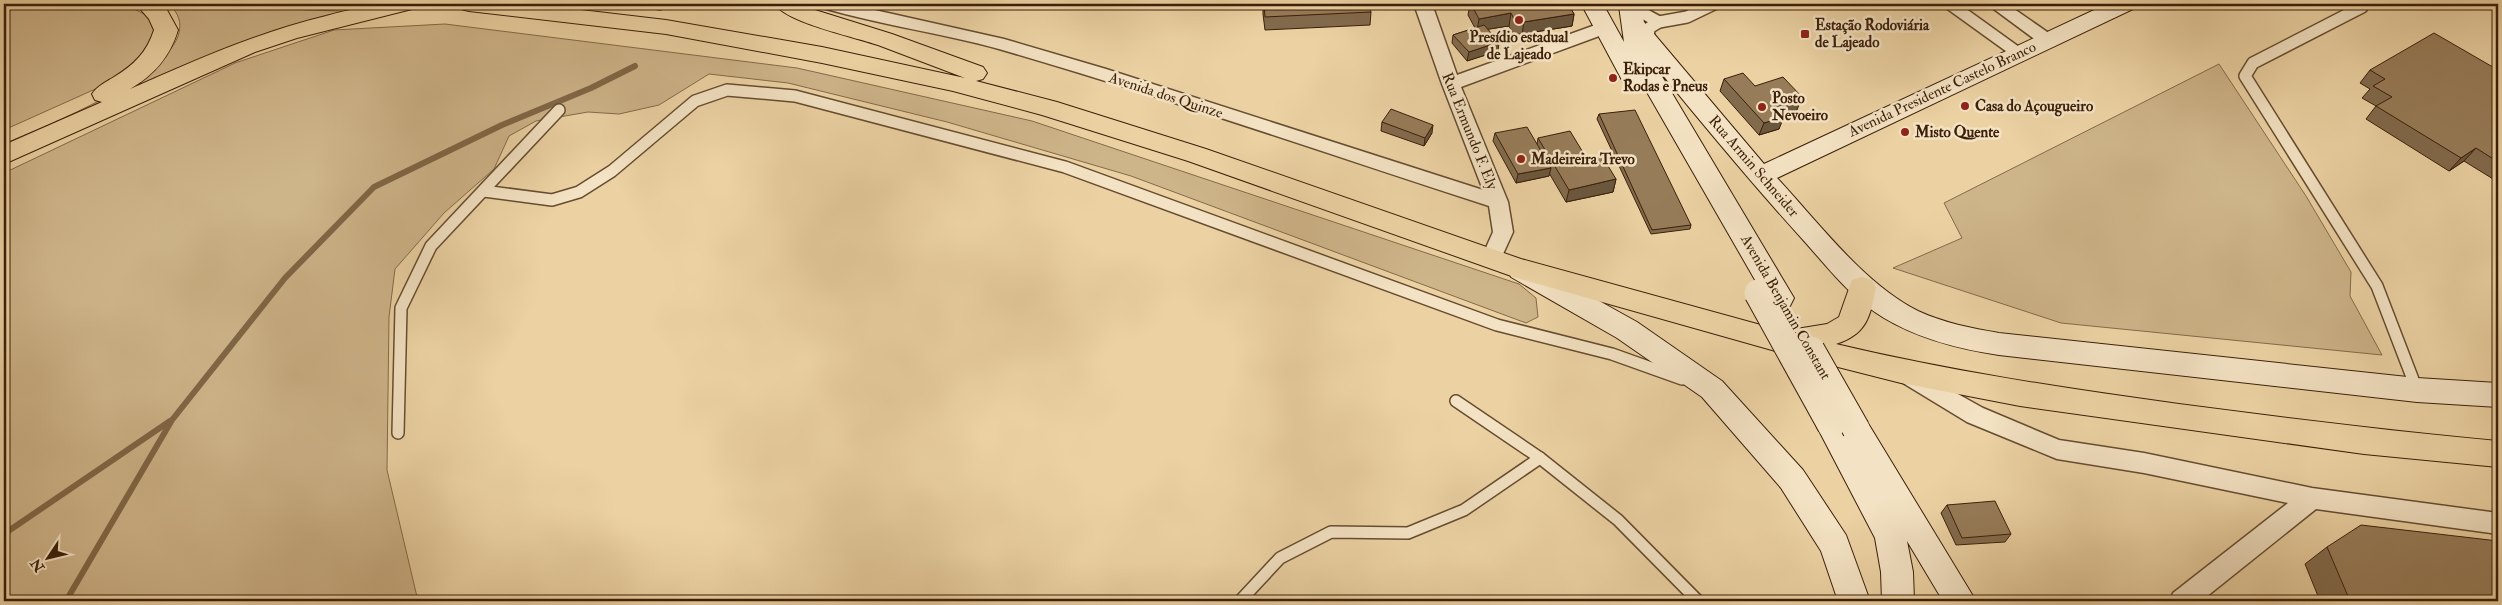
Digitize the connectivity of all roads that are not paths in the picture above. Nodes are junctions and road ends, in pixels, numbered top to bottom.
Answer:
1 (147, 4) edge
2 (404, 4) edge
3 (482, 4) edge
4 (786, 4) edge
5 (830, 4) edge
6 (1423, 4) edge
7 (1714, 4) edge
8 (1950, 4) edge
9 (1996, 4) edge
10 (2091, 4) edge
11 (2125, 4) edge
12 (2362, 7) dead end
13 (1595, 14) edge
14 (1640, 17) edge
15 (2040, 35) junction
16 (2011, 48) junction
17 (1450, 84) junction
18 (1048, 108) junction
19 (559, 110) dead end
20 (4, 139) edge
21 (4, 155) edge
22 (1754, 169) junction
23 (484, 192) junction
24 (1498, 202) junction
25 (1491, 258) junction
26 (1517, 268) junction
27 (1862, 288) junction
28 (1769, 295) junction
29 (1779, 342) junction
30 (1902, 371) junction
31 (1712, 389) junction
32 (2417, 390) junction
33 (2498, 395) edge
34 (1456, 401) dead end
35 (1844, 427) junction
36 (398, 433) dead end
37 (2498, 454) edge
38 (1540, 458) junction
39 (2312, 498) junction
40 (2498, 524) edge
41 (1850, 588) edge
42 (1240, 601) edge
43 (1698, 601) edge
44 (1869, 601) edge
45 (1898, 601) edge
46 (1960, 601) edge
47 (2182, 601) edge

1 - 20 highway
2 - 21 highway
3 - 18 highway
4 - 18 highway
5 - 24 street, Avenida dos Quinze
6 - 17 street, Rua Ermundo F. Ely
7 - 14 lane
8 - 16 lane
9 - 15 street
10 - 15 main road, Avenida Presidente Castelo Branco
11 - 15 main road, Avenida Presidente Castelo Branco
12 - 32 lane
13 - 14 main road
13 - 17 street
13 - 28 main road, Avenida Benjamin Constant
14 - 22 main road, Rua Armin Schneider
14 - 28 main road, Avenida Benjamin Constant
15 - 16 main road, Avenida Presidente Castelo Branco
16 - 22 main road, Avenida Presidente Castelo Branco
17 - 24 street, Rua Ermundo F. Ely
18 - 25 highway
19 - 23 lane
22 - 27 main road, Rua Armin Schneider
23 - 31 lane
23 - 36 lane
24 - 25 street, Rua Ermundo F. Ely
25 - 26 highway
26 - 29 highway
26 - 31 main road
27 - 29 highway
27 - 32 main road, Rua Armin Schneider
28 - 35 main road, Avenida Benjamin Constant, bridge
29 - 30 highway
30 - 37 highway
30 - 39 street
31 - 41 main road
32 - 33 main road, Rua Armin Schneider
34 - 38 lane
35 - 45 main road, Avenida Benjamin Constant
35 - 46 main road, Avenida Benjamin Constant
38 - 42 lane
38 - 43 lane
39 - 40 street
39 - 47 street
41 - 44 main road

